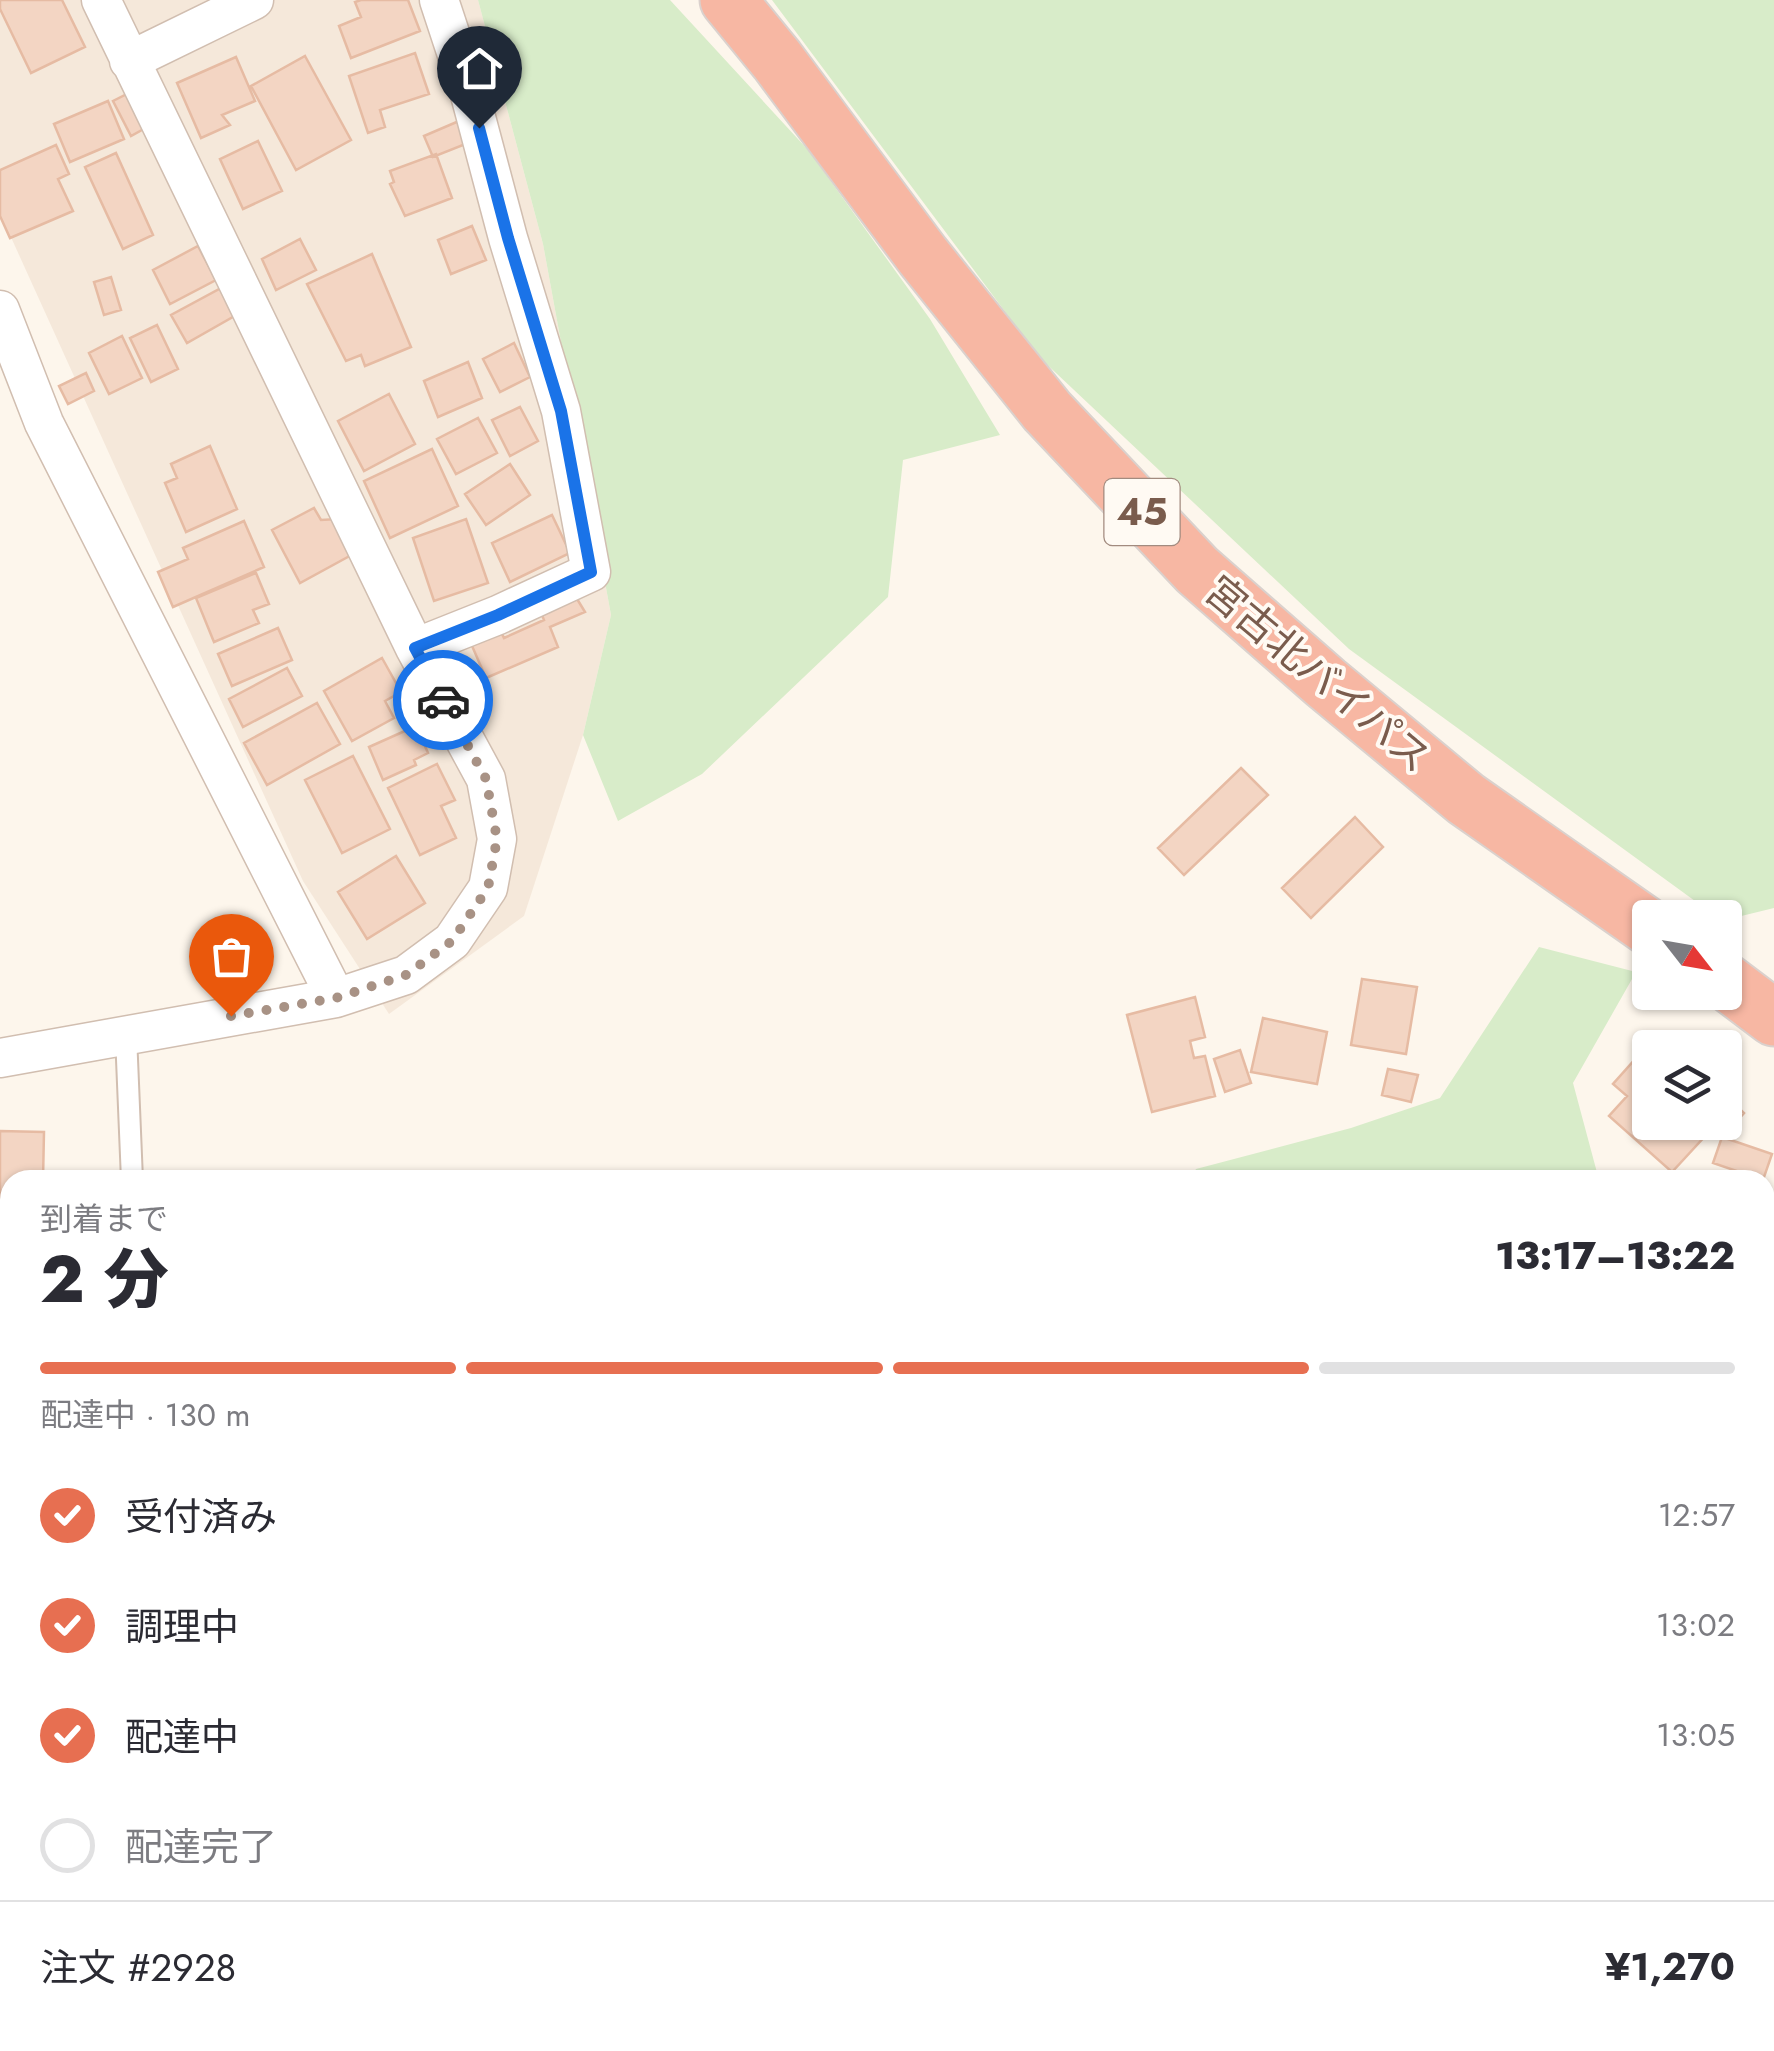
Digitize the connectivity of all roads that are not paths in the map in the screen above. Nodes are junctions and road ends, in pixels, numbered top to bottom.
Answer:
1 (100, 0) edge
2 (254, 0) edge
3 (438, 0) edge
4 (728, 0) edge
5 (128, 62) junction
6 (0, 310) edge
7 (415, 648) junction
8 (1632, 915) edge
9 (1742, 994) edge
10 (336, 998) junction
11 (1774, 1018) edge
12 (126, 1035) junction
13 (0, 1058) edge
14 (132, 1170) edge

1 - 5 street
2 - 5 street
3 - 7 street
4 - 8 highway, 宮古北バイパス / 45
5 - 7 street
6 - 10 street
7 - 10 street
9 - 11 highway
10 - 12 street
12 - 13 street
12 - 14 lane

